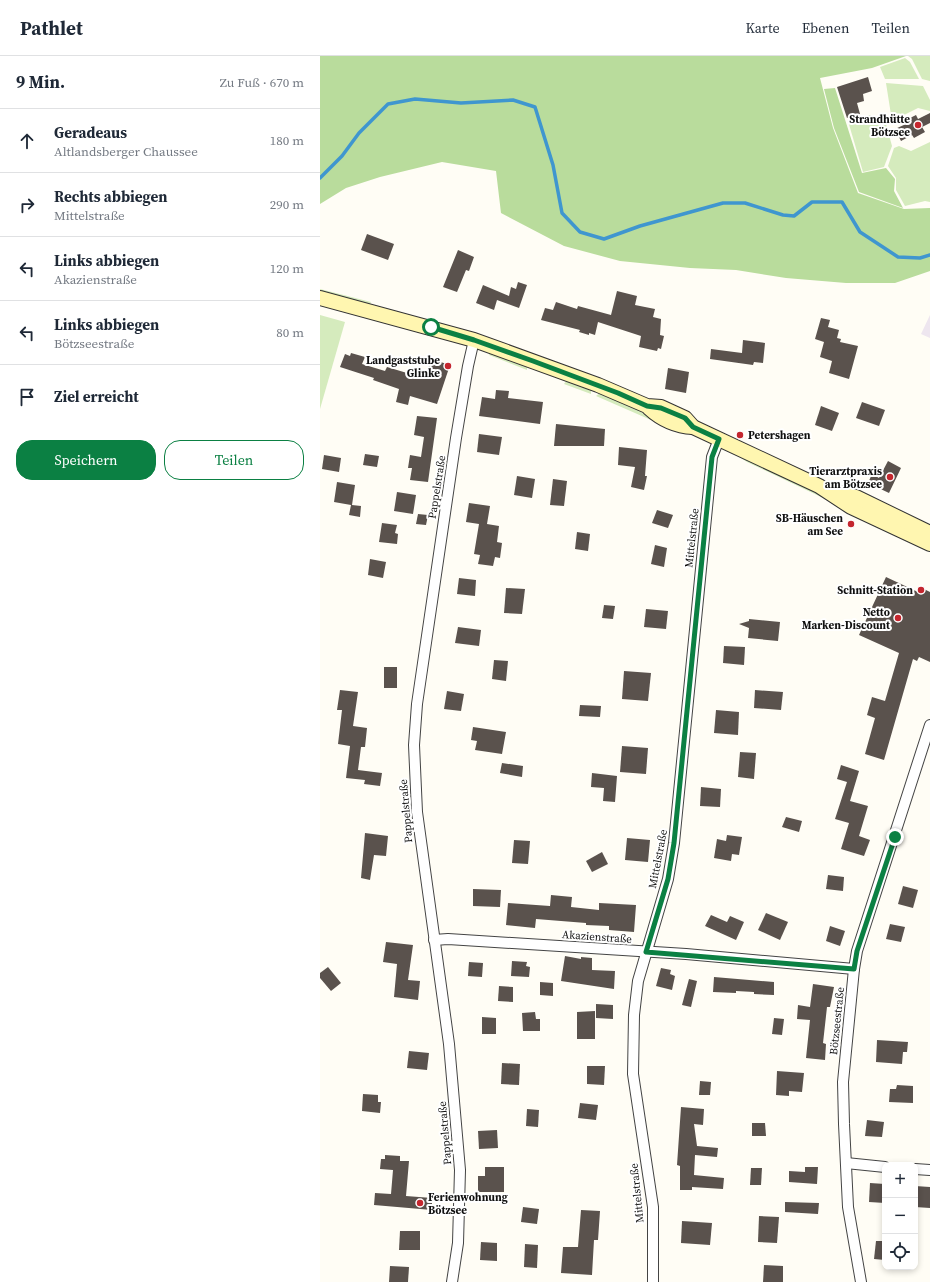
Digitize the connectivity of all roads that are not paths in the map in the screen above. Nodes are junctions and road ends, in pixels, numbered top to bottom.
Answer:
1 (320, 298) edge
2 (474, 340) junction
3 (719, 439) junction
4 (819, 486) junction
5 (930, 533) edge
6 (930, 544) edge
7 (930, 725) edge
8 (434, 940) junction
9 (646, 952) junction
10 (854, 969) junction
11 (846, 1163) junction
12 (882, 1166) edge
13 (918, 1169) edge
14 (930, 1170) edge
15 (452, 1282) edge
16 (653, 1282) edge
17 (861, 1282) edge

1 - 2 main road
2 - 3 main road
2 - 8 street, Pappelstraße
3 - 4 main road
3 - 9 street, Mittelstraße
4 - 5 main road
4 - 6 main road
7 - 10 street, Bötzseestraße
8 - 9 street, Akazienstraße
8 - 15 street, Pappelstraße
9 - 10 street, Akazienstraße
9 - 16 street, Mittelstraße
10 - 11 street, Bötzseestraße
11 - 12 street
11 - 17 street, Bötzseestraße
13 - 14 street

